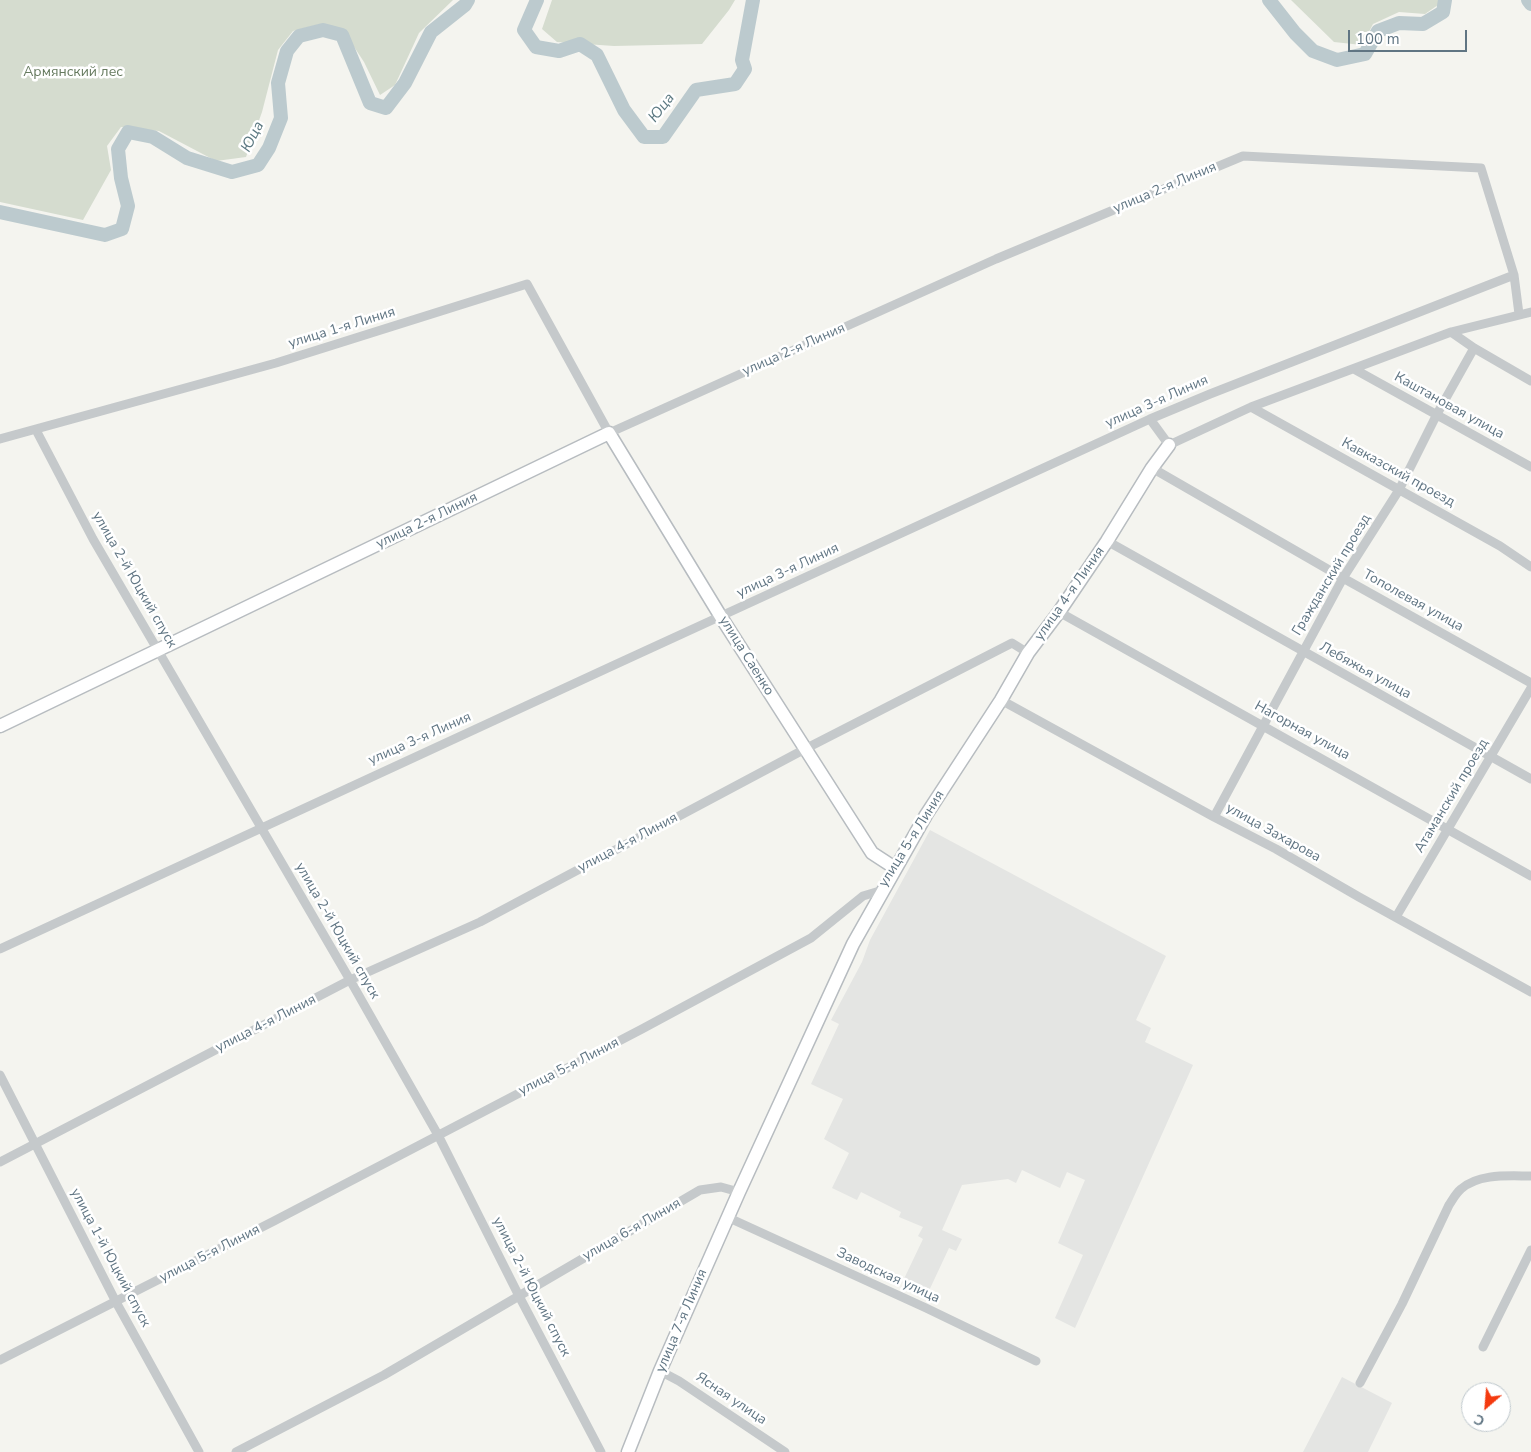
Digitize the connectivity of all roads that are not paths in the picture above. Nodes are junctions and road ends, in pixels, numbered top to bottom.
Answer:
1 (1514, 274) junction
2 (1531, 312) edge
3 (1519, 314) junction
4 (1451, 332) junction
5 (1474, 348) junction
6 (1354, 370) junction
7 (1531, 381) edge
8 (1251, 407) junction
9 (1436, 414) junction
10 (1150, 419) junction
11 (36, 430) junction
12 (609, 433) junction
13 (0, 439) edge
14 (1169, 445) junction
15 (1531, 467) edge
16 (1152, 468) junction
17 (1399, 490) junction
18 (1107, 541) junction
19 (1531, 567) edge
20 (1343, 578) junction
21 (1060, 612) junction
22 (721, 617) junction
23 (158, 650) junction
24 (1303, 652) junction
25 (1028, 653) junction
26 (1531, 683) edge
27 (1531, 688) edge
28 (1001, 700) junction
29 (1264, 725) junction
30 (0, 726) edge
31 (805, 749) junction
32 (1492, 757) junction
33 (1531, 779) edge
34 (1214, 817) junction
35 (260, 827) junction
36 (1448, 830) junction
37 (895, 868) junction
38 (1531, 876) edge
39 (883, 890) junction
40 (1396, 918) junction
41 (0, 949) edge
42 (350, 980) junction
43 (1531, 992) edge
44 (0, 1075) edge
45 (438, 1134) junction
46 (34, 1143) junction
47 (0, 1162) edge
48 (1531, 1176) edge
49 (738, 1192) junction
50 (727, 1217) junction
51 (1531, 1250) edge
52 (519, 1296) junction
53 (116, 1302) junction
54 (1483, 1347) dead end
55 (0, 1360) edge
56 (1036, 1361) dead end
57 (660, 1371) junction
58 (1360, 1382) dead end
59 (199, 1452) edge
60 (236, 1452) edge
61 (601, 1452) edge
62 (628, 1452) edge
63 (785, 1452) edge

1 - 3 street, улица 2-я Линия
1 - 10 street, улица 3-я Линия
1 - 12 street, улица 2-я Линия
2 - 3 street
3 - 4 street
4 - 5 street
4 - 6 street
5 - 7 street
5 - 9 street, Гражданский проезд
6 - 8 street
6 - 9 street, Каштановая улица
8 - 14 street
8 - 17 street, Кавказский проезд
9 - 15 street, Каштановая улица
9 - 17 street, Гражданский проезд
10 - 14 street
10 - 22 street, улица 3-я Линия
11 - 12 street, улица 1-я Линия
11 - 13 street, улица 1-я Линия
11 - 23 street, улица 2-й Юцкий спуск
12 - 22 street, улица Саенко
12 - 23 street, улица 2-я Линия
14 - 16 street, улица 4-я Линия
16 - 18 street, улица 4-я Линия
16 - 20 street, Тополевая улица
17 - 19 street, Кавказский проезд
17 - 20 street, Гражданский проезд
18 - 21 street, улица 4-я Линия
18 - 24 street, Лебяжья улица
20 - 24 street, Гражданский проезд
20 - 26 street, Тополевая улица
21 - 25 street, улица 4-я Линия
21 - 29 street, Нагорная улица
22 - 31 street, улица Саенко
22 - 35 street, улица 3-я Линия
23 - 30 street, улица 2-я Линия
23 - 35 street, улица 2-й Юцкий спуск
24 - 29 street, Гражданский проезд
24 - 32 street, Лебяжья улица
25 - 28 street, улица 5-я Линия
25 - 31 street, улица 4-я Линия
27 - 32 street, Атаманский проезд
28 - 34 street, улица Захарова
28 - 37 street, улица 5-я Линия
29 - 34 street, Гражданский проезд
29 - 36 street, Нагорная улица
31 - 37 street, улица Саенко
31 - 42 street, улица 4-я Линия
32 - 33 street, Лебяжья улица
32 - 36 street, Атаманский проезд
34 - 40 street, улица Захарова
35 - 41 street, улица 3-я Линия
35 - 42 street, улица 2-й Юцкий спуск
36 - 38 street, Нагорная улица
36 - 40 street, Атаманский проезд
37 - 39 street, улица 5-я Линия
39 - 45 street, улица 5-я Линия
39 - 49 street
40 - 43 street, улица Захарова
42 - 45 street, улица 2-й Юцкий спуск
42 - 46 street, улица 4-я Линия
44 - 46 street, улица 1-й Юцкий спуск
45 - 52 street, улица 2-й Юцкий спуск
45 - 53 street, улица 5-я Линия
46 - 47 street, улица 4-я Линия
46 - 53 street, улица 1-й Юцкий спуск
48 - 58 street
49 - 50 street, улица 7-я Линия
49 - 52 street, улица 6-я Линия
50 - 56 street, Заводская улица
50 - 57 street, улица 7-я Линия
51 - 54 street
52 - 60 street, улица 6-я Линия
52 - 61 street, улица 2-й Юцкий спуск
53 - 55 street, улица 5-я Линия
53 - 59 street, улица 1-й Юцкий спуск
57 - 62 street, улица 7-я Линия
57 - 63 street, Ясная улица

